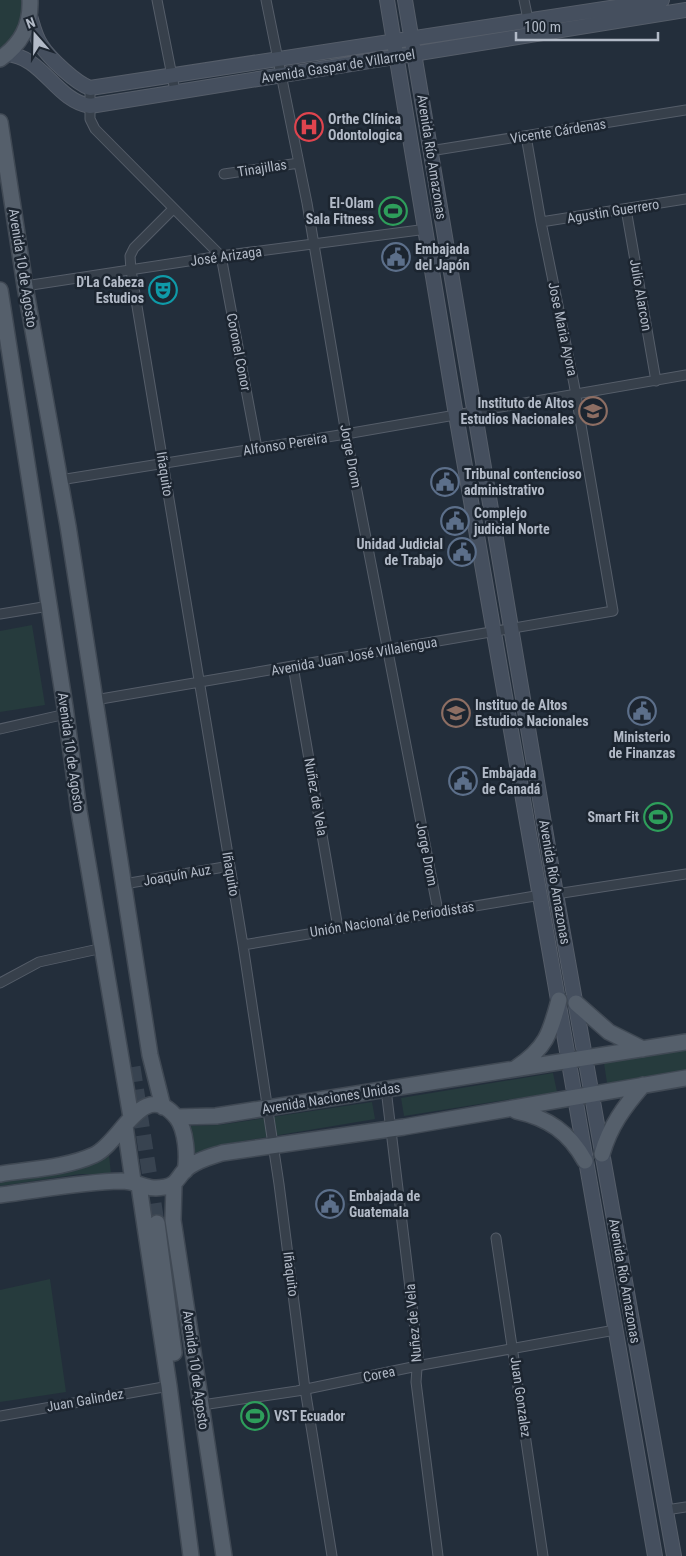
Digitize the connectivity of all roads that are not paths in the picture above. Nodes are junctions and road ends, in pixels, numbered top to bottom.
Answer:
1 (30, 0) edge
2 (157, 0) edge
3 (266, 0) edge
4 (387, 0) edge
5 (405, 0) edge
6 (524, 0) edge
7 (662, 0) edge
8 (645, 1) edge
9 (686, 10) edge
10 (30, 16) junction
11 (528, 21) junction
12 (531, 36) junction
13 (412, 38) junction
14 (395, 41) junction
15 (415, 54) junction
16 (3, 57) edge
17 (398, 57) junction
18 (278, 61) junction
19 (282, 75) junction
20 (174, 84) junction
21 (90, 88) junction
22 (90, 106) junction
23 (686, 110) edge
24 (0, 122) edge
25 (526, 136) junction
26 (430, 151) junction
27 (299, 163) junction
28 (224, 174) dead end
29 (0, 190) edge
30 (686, 199) edge
31 (173, 209) junction
32 (626, 209) junction
33 (541, 222) junction
34 (427, 229) junction
35 (314, 244) junction
36 (222, 256) junction
37 (131, 270) junction
38 (25, 286) junction
39 (0, 290) edge
40 (0, 329) edge
41 (686, 375) edge
42 (656, 381) junction
43 (44, 385) junction
44 (15, 386) junction
45 (576, 394) junction
46 (474, 412) junction
47 (456, 415) junction
48 (346, 434) junction
49 (257, 448) junction
50 (163, 464) junction
51 (60, 480) junction
52 (49, 606) junction
53 (613, 611) joint
54 (0, 614) edge
55 (512, 628) junction
56 (495, 631) junction
57 (388, 650) junction
58 (293, 666) junction
59 (198, 682) junction
60 (95, 700) junction
61 (66, 714) junction
62 (0, 729) edge
63 (111, 798) junction
64 (79, 811) junction
65 (230, 866) junction
66 (686, 874) edge
67 (124, 884) junction
68 (556, 894) junction
69 (541, 895) junction
70 (438, 911) junction
71 (338, 928) junction
72 (243, 945) junction
73 (103, 948) junction
74 (0, 983) edge
75 (559, 1000) junction
76 (576, 1003) junction
77 (686, 1042) edge
78 (644, 1049) junction
79 (586, 1058) junction
80 (568, 1061) junction
81 (511, 1071) junction
82 (686, 1078) edge
83 (643, 1085) junction
84 (386, 1089) junction
85 (591, 1094) junction
86 (574, 1097) junction
87 (163, 1107) junction
88 (268, 1108) junction
89 (509, 1109) junction
90 (176, 1117) junction
91 (128, 1122) junction
92 (391, 1129) junction
93 (274, 1146) junction
94 (602, 1154) junction
95 (585, 1161) junction
96 (185, 1171) junction
97 (0, 1174) edge
98 (136, 1183) junction
99 (174, 1184) junction
100 (0, 1195) edge
101 (496, 1238) dead end
102 (615, 1330) junction
103 (514, 1348) junction
104 (417, 1366) junction
105 (169, 1386) junction
106 (305, 1389) junction
107 (202, 1405) junction
108 (0, 1416) edge
109 (212, 1487) junction
110 (183, 1493) junction
111 (686, 1507) edge
112 (666, 1510) junction
113 (191, 1556) edge
114 (224, 1556) edge
115 (332, 1556) edge
116 (438, 1556) edge
117 (543, 1556) edge
118 (654, 1556) edge
119 (674, 1556) edge

1 - 10 main road
2 - 20 street
3 - 18 street, Jorge Drom
4 - 14 main road, Avenida Río Amazonas
5 - 13 main road, Avenida Río Amazonas
6 - 11 street
7 - 8 main road, Avenida Gaspar de Villarroel
8 - 11 main road, Avenida Gaspar de Villarroel
9 - 12 main road, Avenida Gaspar de Villarroel
10 - 16 main road
10 - 21 main road
11 - 12 street
11 - 13 main road, Avenida Gaspar de Villarroel
12 - 15 main road, Avenida Gaspar de Villarroel
13 - 14 main road, Avenida Gaspar de Villarroel
13 - 15 main road, Avenida Río Amazonas
14 - 17 main road, Avenida Río Amazonas
14 - 18 main road, Avenida Gaspar de Villarroel
15 - 17 main road, Avenida Gaspar de Villarroel
15 - 26 main road, Avenida Río Amazonas
16 - 22 main road
17 - 19 main road, Avenida Gaspar de Villarroel
17 - 34 main road, Avenida Río Amazonas
18 - 19 street, Jorge Drom
18 - 20 main road, Avenida Gaspar de Villarroel
19 - 20 main road, Avenida Gaspar de Villarroel
19 - 27 street, Jorge Drom
20 - 21 main road, Avenida Gaspar de Villarroel
20 - 22 main road, Avenida Gaspar de Villarroel
21 - 22 street
22 - 31 street
23 - 25 street, Vicente Cárdenas
24 - 38 main road, Avenida 10 de Agosto
25 - 26 street, Vicente Cárdenas
25 - 33 street, Jose Maria Ayora
26 - 46 main road, Avenida Río Amazonas
27 - 28 street, Tinajillas
27 - 35 street, Jorge Drom
29 - 43 main road, Avenida 10 de Agosto
30 - 32 street, Agustin Guerrero
31 - 36 street
31 - 37 street, Iñaquito
32 - 33 street, Agustin Guerrero
32 - 42 street, Julio Alarcon
33 - 45 street, Jose Maria Ayora
34 - 35 street, José Arizaga
34 - 47 main road, Avenida Río Amazonas
35 - 36 street, José Arizaga
35 - 48 street, Jorge Drom
36 - 37 street, José Arizaga
36 - 49 street, Coronel Conor
37 - 38 street, José Arizaga
37 - 50 street, Iñaquito
38 - 43 main road, Avenida 10 de Agosto
39 - 44 main road, Avenida 10 de Agosto
40 - 44 main road, Avenida 10 de Agosto
41 - 42 street, Alfonso Pereira
42 - 45 street, Alfonso Pereira
43 - 51 main road, Avenida 10 de Agosto
44 - 52 main road, Avenida 10 de Agosto
45 - 46 street, Alfonso Pereira
45 - 53 street, Jose Maria Ayora
46 - 47 street, Alfonso Pereira
46 - 55 main road, Avenida Río Amazonas
47 - 48 street, Alfonso Pereira
47 - 56 main road, Avenida Río Amazonas
48 - 49 street, Alfonso Pereira
48 - 57 street, Jorge Drom
49 - 50 street, Alfonso Pereira
50 - 51 street, Alfonso Pereira
50 - 59 street, Iñaquito
51 - 60 main road, Avenida 10 de Agosto
52 - 54 street
52 - 61 main road, Avenida 10 de Agosto
53 - 55 street, Avenida Juan José Villalengua
55 - 56 street, Avenida Juan José Villalengua
55 - 68 main road, Avenida Río Amazonas
56 - 57 street, Avenida Juan José Villalengua
56 - 69 main road, Avenida Río Amazonas
57 - 58 street, Avenida Juan José Villalengua
57 - 70 street, Jorge Drom
58 - 59 street, Avenida Juan José Villalengua
58 - 71 street, Nuñez de Vela
59 - 60 street, Avenida Juan José Villalengua
59 - 65 street, Iñaquito
60 - 63 main road, Avenida 10 de Agosto
61 - 62 street
61 - 64 main road, Avenida 10 de Agosto
63 - 64 main road
63 - 67 main road, Avenida 10 de Agosto
64 - 73 main road, Avenida 10 de Agosto
65 - 67 street, Joaquín Auz
65 - 72 street, Iñaquito
66 - 68 street
67 - 87 main road, Avenida 10 de Agosto
68 - 76 main road, Avenida Río Amazonas
69 - 70 street, Unión Nacional de Periodistas
69 - 75 main road, Avenida Río Amazonas
70 - 71 street, Unión Nacional de Periodistas
71 - 72 street, Unión Nacional de Periodistas
72 - 88 street, Iñaquito
73 - 74 street
73 - 91 main road, Avenida 10 de Agosto
75 - 80 main road, Avenida Río Amazonas
75 - 81 main road
76 - 78 main road
76 - 79 main road, Avenida Río Amazonas
77 - 78 main road, Avenida Naciones Unidas
78 - 79 main road, Avenida Naciones Unidas
79 - 80 main road, Avenida Naciones Unidas
79 - 85 main road, Avenida Río Amazonas
80 - 81 main road, Avenida Naciones Unidas
80 - 86 main road, Avenida Río Amazonas
81 - 84 main road, Avenida Naciones Unidas
82 - 83 main road
83 - 85 main road
83 - 94 main road
84 - 88 main road, Avenida Naciones Unidas
84 - 92 street, Nuñez de Vela
85 - 86 main road
85 - 94 main road, Avenida Río Amazonas
86 - 89 main road
86 - 95 main road, Avenida Río Amazonas
87 - 90 main road
87 - 91 main road
88 - 90 main road, Avenida Naciones Unidas
88 - 93 street, Iñaquito
89 - 92 main road
89 - 95 main road
90 - 96 main road
91 - 97 main road
91 - 98 main road, Avenida 10 de Agosto
92 - 93 main road
92 - 104 street, Nuñez de Vela
93 - 96 main road
93 - 106 street, Iñaquito
94 - 112 main road, Avenida Río Amazonas
95 - 102 main road, Avenida Río Amazonas
96 - 99 main road
98 - 99 main road
98 - 100 main road
98 - 105 main road, Avenida 10 de Agosto
99 - 107 main road, Avenida 10 de Agosto
101 - 103 street, Juan Gonzalez
102 - 103 street, Corea
102 - 118 main road, Avenida Río Amazonas
103 - 104 street, Corea
103 - 117 street, Juan Gonzalez
104 - 106 street, Corea
104 - 116 street, Nuñez de Vela
105 - 108 street, Juan Galindez
105 - 110 main road, Avenida 10 de Agosto
106 - 107 street, Corea
106 - 115 street, Iñaquito
107 - 109 main road, Avenida 10 de Agosto
109 - 110 main road
109 - 114 main road, Avenida 10 de Agosto
110 - 113 main road, Avenida 10 de Agosto
111 - 112 street
112 - 119 main road, Avenida Río Amazonas

